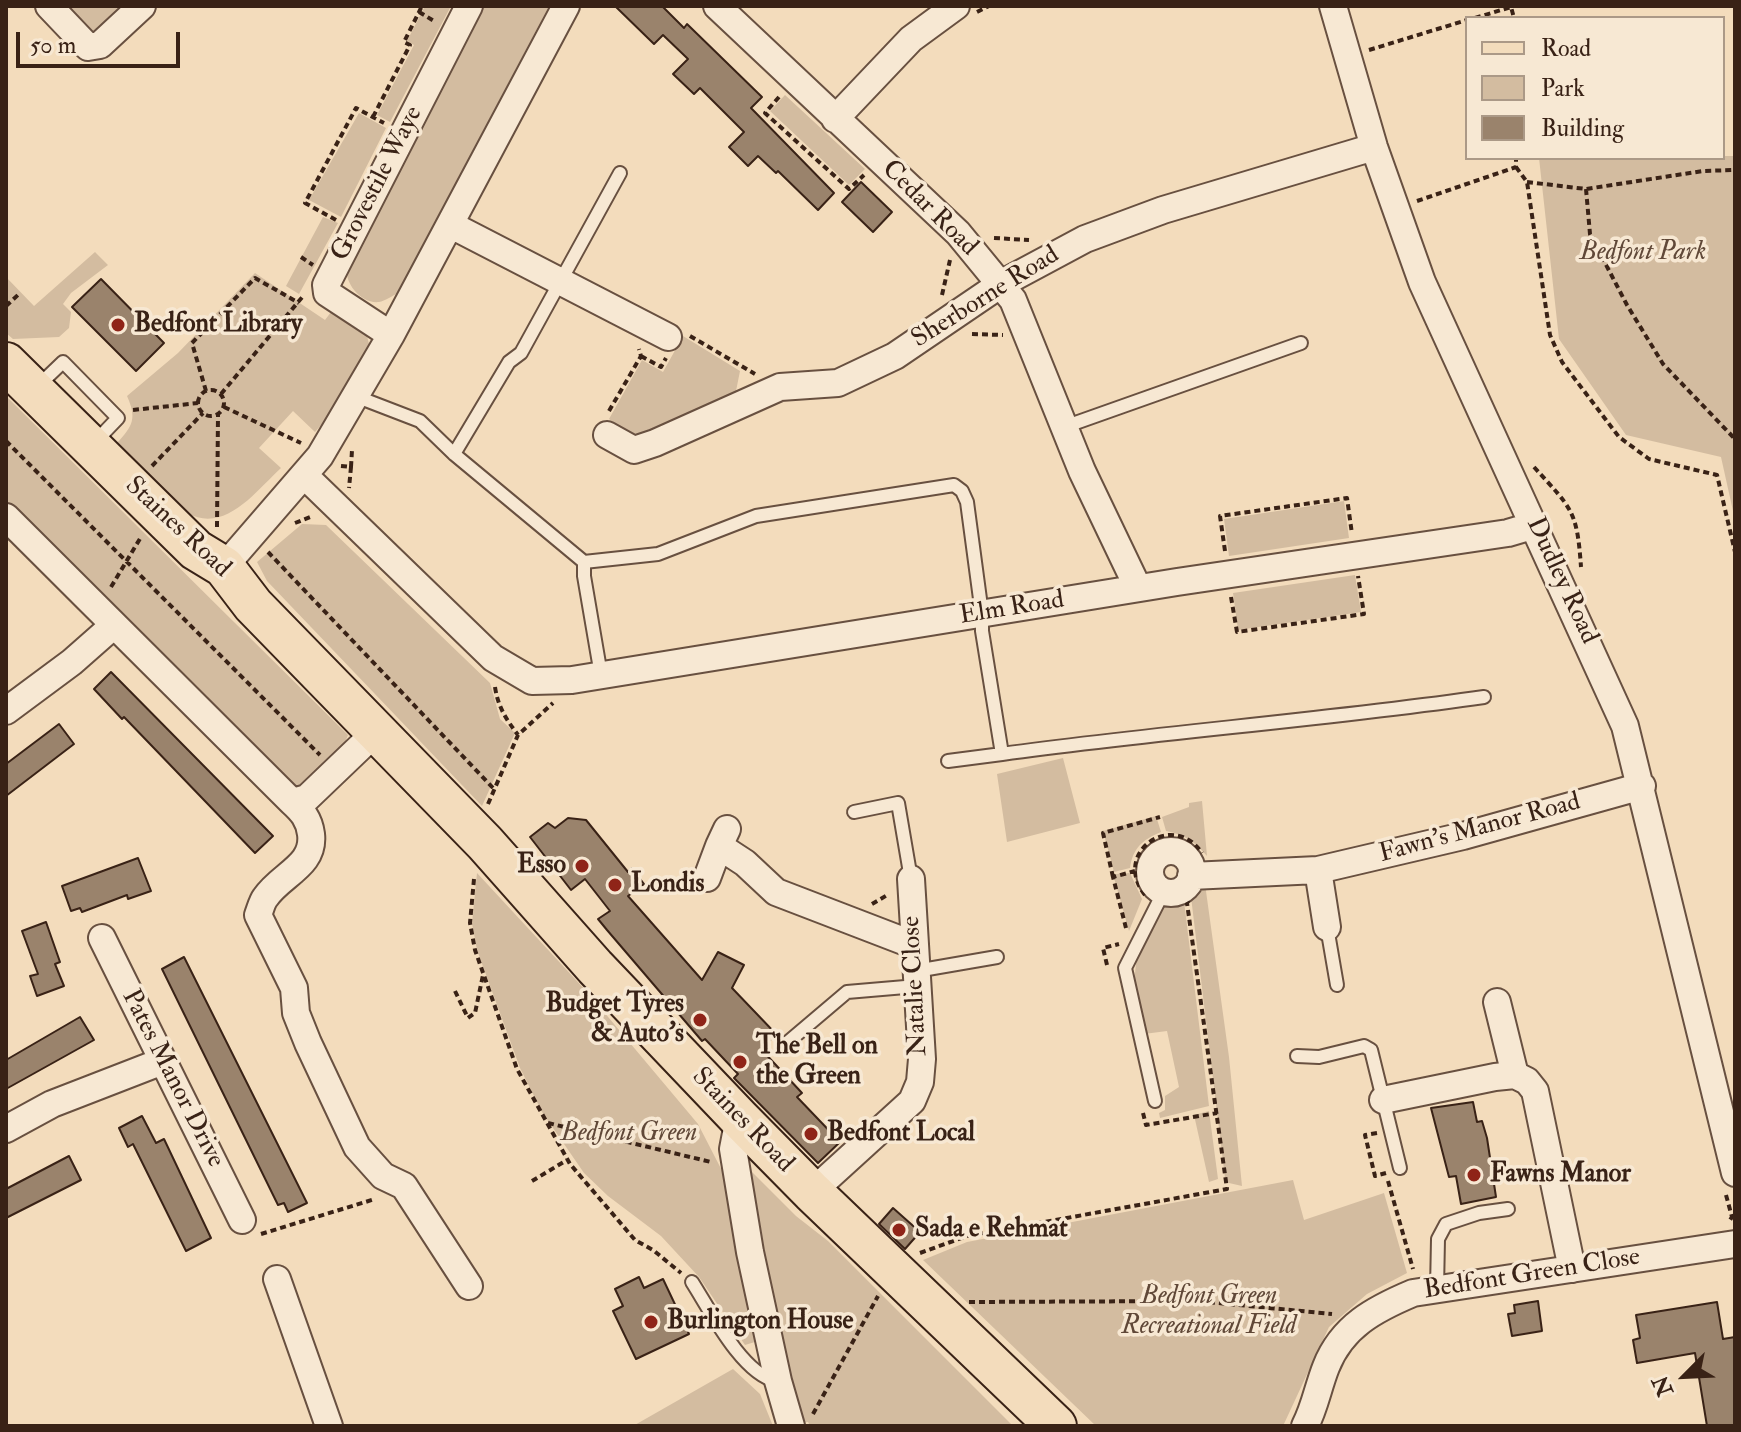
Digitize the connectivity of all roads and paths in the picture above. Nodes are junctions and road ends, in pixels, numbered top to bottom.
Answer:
1 (49, 6) edge
2 (142, 6) edge
3 (422, 6) edge
4 (469, 6) edge
5 (566, 6) edge
6 (717, 6) edge
7 (989, 6) edge
8 (1333, 6) edge
9 (419, 12) junction
10 (961, 12) edge
11 (1482, 16) edge
12 (1513, 16) edge
13 (1465, 21) edge
14 (444, 26) dead end
15 (1347, 56) junction
16 (786, 90) dead end
17 (373, 117) junction
18 (835, 119) junction
19 (391, 127) dead end
20 (1374, 147) junction
21 (1516, 160) edge
22 (1516, 167) junction
23 (870, 169) dead end
24 (1735, 170) edge
25 (620, 173) dead end
26 (1527, 182) junction
27 (1586, 189) junction
28 (1394, 209) junction
29 (342, 223) dead end
30 (451, 225) junction
31 (1032, 241) dead end
32 (998, 248) dead end
33 (950, 259) dead end
34 (560, 282) junction
35 (1001, 284) junction
36 (19, 294) dead end
37 (941, 299) dead end
38 (6, 306) edge
39 (959, 333) dead end
40 (675, 334) joint
41 (391, 335) junction
42 (1014, 336) dead end
43 (1301, 343) dead end
44 (637, 346) dead end
45 (758, 375) dead end
46 (20, 377) edge
47 (206, 391) junction
48 (221, 394) junction
49 (355, 396) junction
50 (198, 403) junction
51 (224, 407) junction
52 (131, 410) dead end
53 (203, 413) junction
54 (218, 414) junction
55 (606, 427) joint
56 (1064, 427) junction
57 (1735, 439) edge
58 (6, 441) edge
59 (307, 446) dead end
60 (454, 454) junction
61 (334, 465) dead end
62 (146, 473) dead end
63 (305, 476) junction
64 (348, 497) dead end
65 (6, 517) edge
66 (321, 518) dead end
67 (1535, 525) junction
68 (231, 526) dead end
69 (290, 527) dead end
70 (143, 535) dead end
71 (1353, 542) dead end
72 (264, 547) dead end
73 (1735, 552) edge
74 (126, 561) junction
75 (1226, 561) dead end
76 (584, 562) junction
77 (224, 567) junction
78 (1357, 572) dead end
79 (1138, 588) junction
80 (1231, 591) dead end
81 (982, 614) junction
82 (106, 617) junction
83 (494, 669) junction
84 (601, 675) junction
85 (1484, 697) dead end
86 (6, 711) edge
87 (377, 731) junction
88 (1002, 754) junction
89 (948, 761) dead end
90 (336, 771) junction
91 (1642, 786) junction
92 (494, 789) junction
93 (292, 802) junction
94 (854, 812) dead end
95 (483, 814) dead end
96 (1160, 817) dead end
97 (476, 867) dead end
98 (1318, 870) junction
99 (1135, 871) junction
100 (1197, 876) junction
101 (1113, 877) junction
102 (707, 878) dead end
103 (911, 879) joint
104 (1157, 896) junction
105 (1327, 927) joint
106 (1126, 929) dead end
107 (102, 938) dead end
108 (997, 957) dead end
109 (916, 967) junction
110 (484, 975) junction
111 (1337, 985) dead end
112 (455, 991) dead end
113 (1497, 1002) dead end
114 (788, 1042) dead end
115 (1297, 1056) dead end
116 (163, 1061) junction
117 (1515, 1075) junction
118 (1383, 1100) junction
119 (1155, 1101) dead end
120 (1141, 1105) dead end
121 (1217, 1113) junction
122 (739, 1118) junction
123 (546, 1123) junction
124 (6, 1129) edge
125 (1382, 1132) dead end
126 (567, 1160) junction
127 (725, 1165) dead end
128 (1400, 1168) dead end
129 (532, 1181) dead end
130 (1730, 1182) edge
131 (407, 1190) junction
132 (812, 1192) junction
133 (1508, 1209) dead end
134 (242, 1220) joint
135 (1730, 1236) edge
136 (907, 1257) dead end
137 (1572, 1269) junction
138 (277, 1279) dead end
139 (692, 1282) joint
140 (1426, 1283) junction
141 (469, 1286) dead end
142 (882, 1287) dead end
143 (968, 1302) dead end
144 (1343, 1315) dead end
145 (778, 1381) junction
146 (800, 1424) edge
147 (329, 1426) edge
148 (1056, 1426) edge
149 (1305, 1426) edge

1 - 2 street
3 - 9 path
4 - 41 street, Grovestile Waye
5 - 30 street
6 - 18 street, Cedar Road
7 - 10 path
8 - 15 street, Dudley Road
9 - 14 path
9 - 17 path
10 - 18 street
11 - 12 path
13 - 15 path
15 - 20 street, Dudley Road
16 - 23 path
17 - 19 path
17 - 29 path
18 - 35 street, Cedar Road
20 - 28 street, Dudley Road
20 - 35 street, Sherborne Road
21 - 22 path
22 - 26 path
22 - 28 path
24 - 27 path
25 - 34 lane
26 - 27 path
26 - 73 path
27 - 57 path
28 - 67 street, Dudley Road
30 - 34 street
30 - 41 street
31 - 32 path
33 - 37 path
34 - 40 street
34 - 60 lane
35 - 55 street, Sherborne Road
35 - 56 street, Cedar Road
36 - 38 path
39 - 42 path
40 - 45 path
41 - 49 street
43 - 56 lane
44 - 55 path
46 - 77 main road, Staines Road
47 - 48 path
47 - 48 path
47 - 50 path
48 - 51 path
49 - 60 lane
49 - 63 street
50 - 52 path
50 - 53 path
51 - 54 path
51 - 59 path
53 - 54 path
53 - 62 path
54 - 68 path
56 - 79 street, Cedar Road
58 - 74 path
60 - 76 lane
61 - 64 path
63 - 77 street
63 - 83 street
65 - 82 street
66 - 69 path
67 - 79 street, Elm Road
67 - 91 street, Dudley Road
70 - 74 path
71 - 75 path
72 - 92 path
74 - 82 path
74 - 90 path
76 - 81 lane
76 - 84 lane
77 - 87 main road, Staines Road
78 - 80 path
79 - 81 street, Elm Road
81 - 84 street, Elm Road
81 - 88 lane
82 - 86 street
82 - 93 street
83 - 84 street, Elm Road
83 - 92 path
85 - 88 lane
87 - 90 street
87 - 122 main road, Staines Road
88 - 89 lane
90 - 93 street
91 - 98 street, Fawn's Manor Road
91 - 130 street, Dudley Road
92 - 95 path
93 - 131 street
94 - 103 lane
96 - 101 path
97 - 110 path
98 - 100 street, Fawn's Manor Road
98 - 105 street
99 - 100 path
99 - 101 path
99 - 104 path
100 - 104 street, Fawn's Manor Road
100 - 104 street
100 - 121 path
101 - 106 path
102 - 109 street
103 - 109 street, Natalie Close
104 - 119 lane
105 - 111 lane
107 - 116 street, Pates Manor Drive
108 - 109 lane
109 - 114 lane
109 - 132 street, Natalie Close
110 - 112 path
110 - 123 path
113 - 117 street
115 - 118 lane
116 - 124 street
116 - 134 street, Pates Manor Drive
117 - 118 street
117 - 137 street
118 - 128 lane
120 - 121 path
121 - 136 path
122 - 132 main road, Staines Road
122 - 145 street
123 - 126 path
123 - 127 path
125 - 140 path
126 - 129 path
126 - 139 path
130 - 135 path
131 - 134 path
131 - 141 street
132 - 148 main road, Staines Road
133 - 140 lane
135 - 137 street, Bedfont Green Close
137 - 140 street, Bedfont Green Close
138 - 147 street
139 - 145 lane
140 - 149 street, Bedfont Green Close
142 - 146 path
143 - 144 path
145 - 146 street

